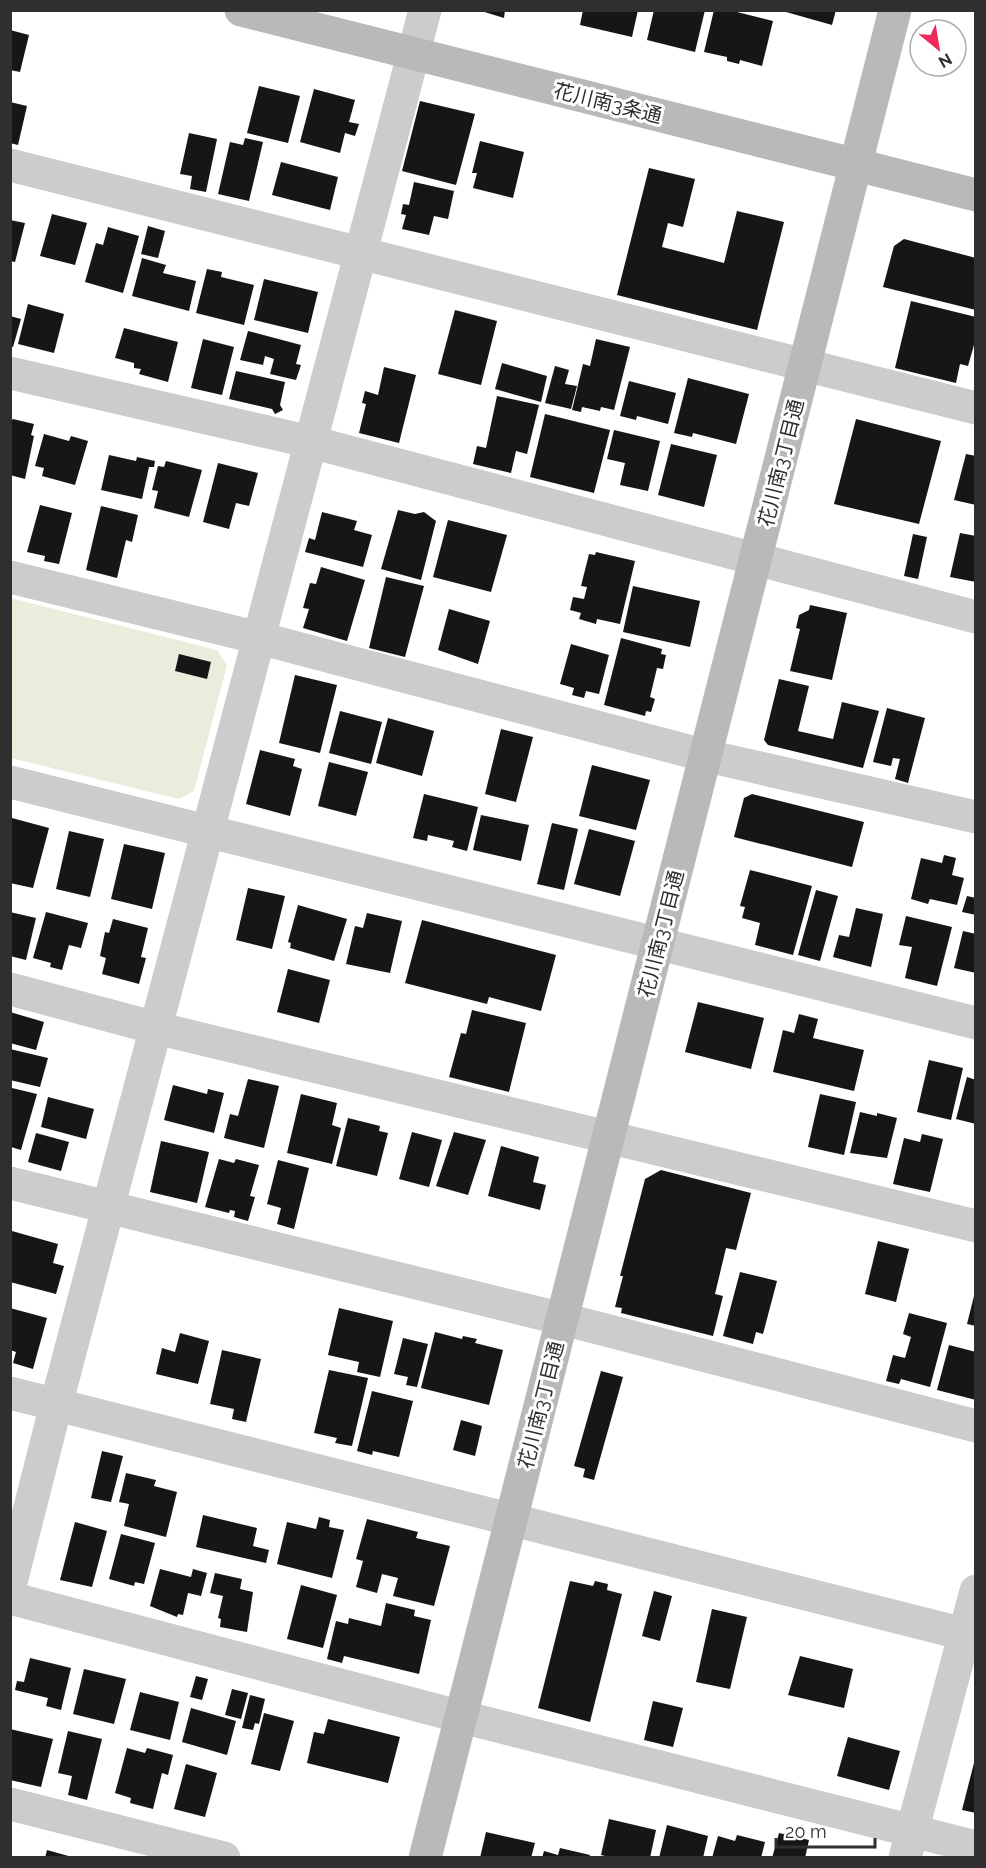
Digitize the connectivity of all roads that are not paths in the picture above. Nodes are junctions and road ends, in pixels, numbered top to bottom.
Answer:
1 (241, 10) edge
2 (425, 10) edge
3 (896, 10) edge
4 (414, 54) junction
5 (10, 165) edge
6 (856, 165) junction
7 (975, 195) edge
8 (361, 253) junction
9 (806, 365) junction
10 (10, 373) edge
11 (975, 408) edge
12 (311, 442) junction
13 (756, 561) junction
14 (10, 577) edge
15 (975, 617) edge
16 (259, 638) junction
17 (707, 756) junction
18 (10, 782) edge
19 (975, 817) edge
20 (208, 833) junction
21 (658, 945) junction
22 (10, 989) edge
23 (975, 1023) edge
24 (156, 1028) junction
25 (609, 1137) junction
26 (10, 1183) edge
27 (108, 1208) junction
28 (975, 1226) edge
29 (563, 1319) junction
30 (10, 1393) edge
31 (56, 1405) junction
32 (975, 1426) edge
33 (511, 1521) junction
34 (10, 1586) edge
35 (975, 1591) edge
36 (10, 1598) edge
37 (970, 1636) edge
38 (462, 1717) junction
39 (10, 1804) edge
40 (909, 1844) edge
41 (975, 1847) edge
42 (224, 1857) edge
43 (426, 1857) edge

1 - 4 street, 花川南3条通
2 - 4 street
3 - 6 street, 花川南3丁目通
4 - 6 street, 花川南3条通
4 - 8 street
5 - 8 street
6 - 7 street, 花川南3条通
6 - 9 street, 花川南3丁目通
8 - 9 street
8 - 12 street
9 - 11 street
9 - 13 street, 花川南3丁目通
10 - 12 street
12 - 13 street
12 - 16 street
13 - 15 street
13 - 17 street, 花川南3丁目通
14 - 16 street
16 - 17 street
16 - 20 street
17 - 19 street
17 - 21 street, 花川南3丁目通
18 - 20 street
20 - 21 street
20 - 24 street
21 - 23 street
21 - 25 street, 花川南3丁目通
22 - 24 street
24 - 25 street
24 - 27 street
25 - 28 street
25 - 29 street, 花川南3丁目通
26 - 27 street
27 - 29 street
27 - 31 street
29 - 32 street
29 - 33 street, 花川南3丁目通
30 - 31 street
31 - 33 street
31 - 34 street
33 - 37 street
33 - 38 street, 花川南3丁目通
35 - 37 street
36 - 38 street
37 - 40 street
38 - 40 street
38 - 43 street, 花川南3丁目通
39 - 42 street
40 - 41 street

